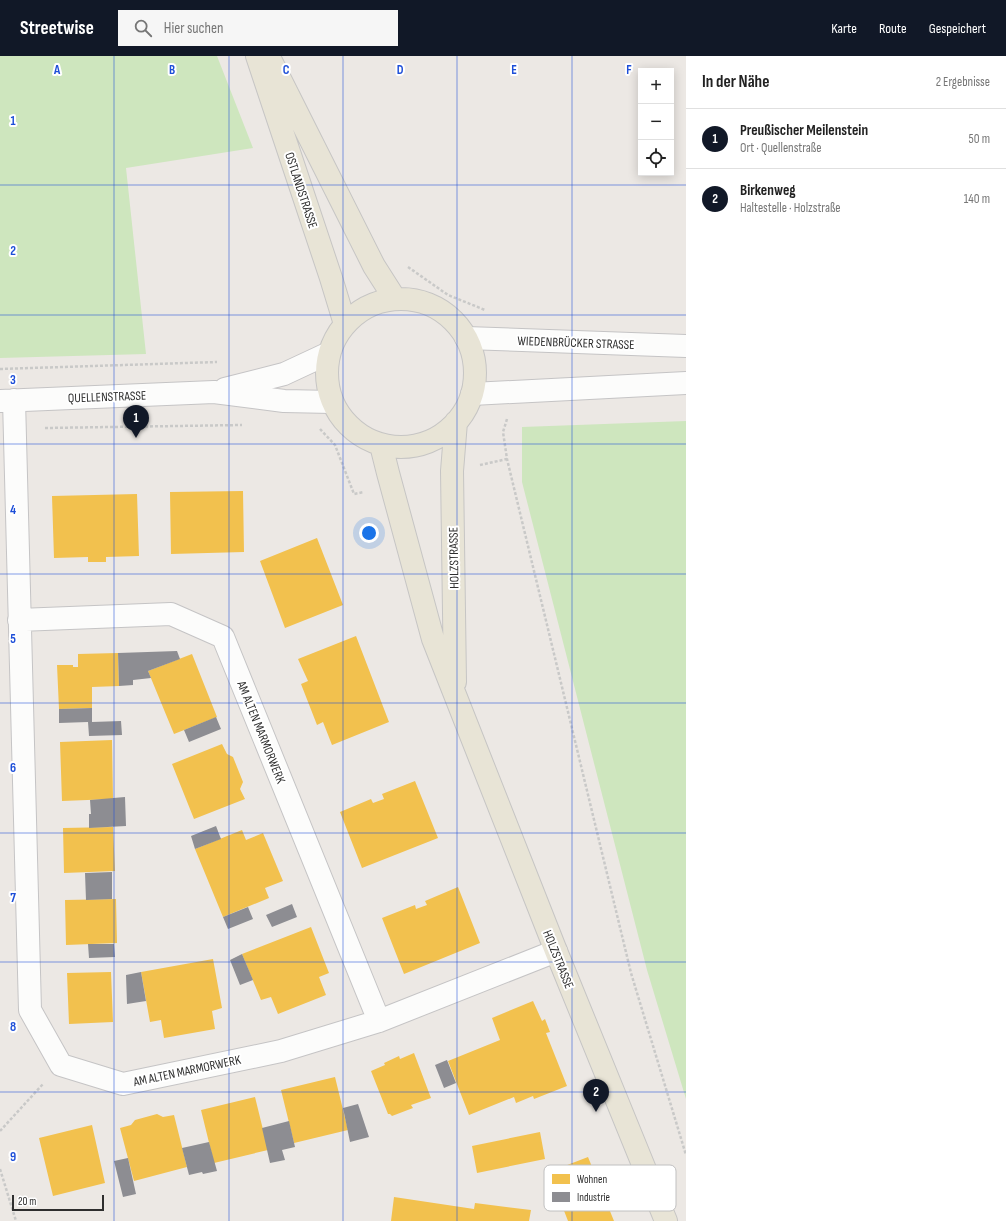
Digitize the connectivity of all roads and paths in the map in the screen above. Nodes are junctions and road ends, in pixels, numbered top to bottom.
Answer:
1 (257, 56) edge
2 (268, 56) edge
3 (407, 266) dead end
4 (395, 299) junction
5 (486, 310) dead end
6 (345, 324) junction
7 (466, 338) junction
8 (686, 346) edge
9 (329, 353) junction
10 (224, 361) dead end
11 (0, 369) edge
12 (686, 383) edge
13 (214, 392) junction
14 (472, 394) junction
15 (7, 401) edge
16 (332, 402) junction
17 (456, 422) junction
18 (245, 425) dead end
19 (14, 429) junction
20 (381, 445) junction
21 (507, 459) dead end
22 (19, 620) junction
23 (455, 695) junction
24 (556, 951) junction
25 (380, 1021) junction
26 (60, 1065) junction
27 (0, 1131) edge
28 (686, 1155) edge
29 (643, 1165) edge
30 (0, 1169) edge
31 (662, 1211) edge
32 (16, 1221) edge
33 (666, 1221) edge

1 - 6 main road, OSTLANDSTRASSE
2 - 4 main road, OSTLANDSTRASSE
3 - 5 path
4 - 6 main road
4 - 7 main road
6 - 9 main road
7 - 8 street, WIEDENBRÜCKER STRASSE
7 - 14 main road
9 - 13 street, QUELLENSTRASSE
9 - 16 main road
10 - 11 path
12 - 14 street
13 - 15 street, QUELLENSTRASSE
13 - 16 street, QUELLENSTRASSE
14 - 17 main road
15 - 19 street
16 - 20 main road
17 - 20 main road
17 - 23 main road, HOLZSTRASSE
18 - 19 path
19 - 22 street
20 - 23 main road, HOLZSTRASSE
21 - 28 path
22 - 25 street, AM ALTEN MARMORWERK
22 - 26 street
23 - 24 main road, HOLZSTRASSE
24 - 25 street, AM ALTEN MARMORWERK
24 - 29 main road, HOLZSTRASSE
25 - 26 street, AM ALTEN MARMORWERK
26 - 27 path
30 - 32 path
31 - 33 main road, HOLZSTRASSE

